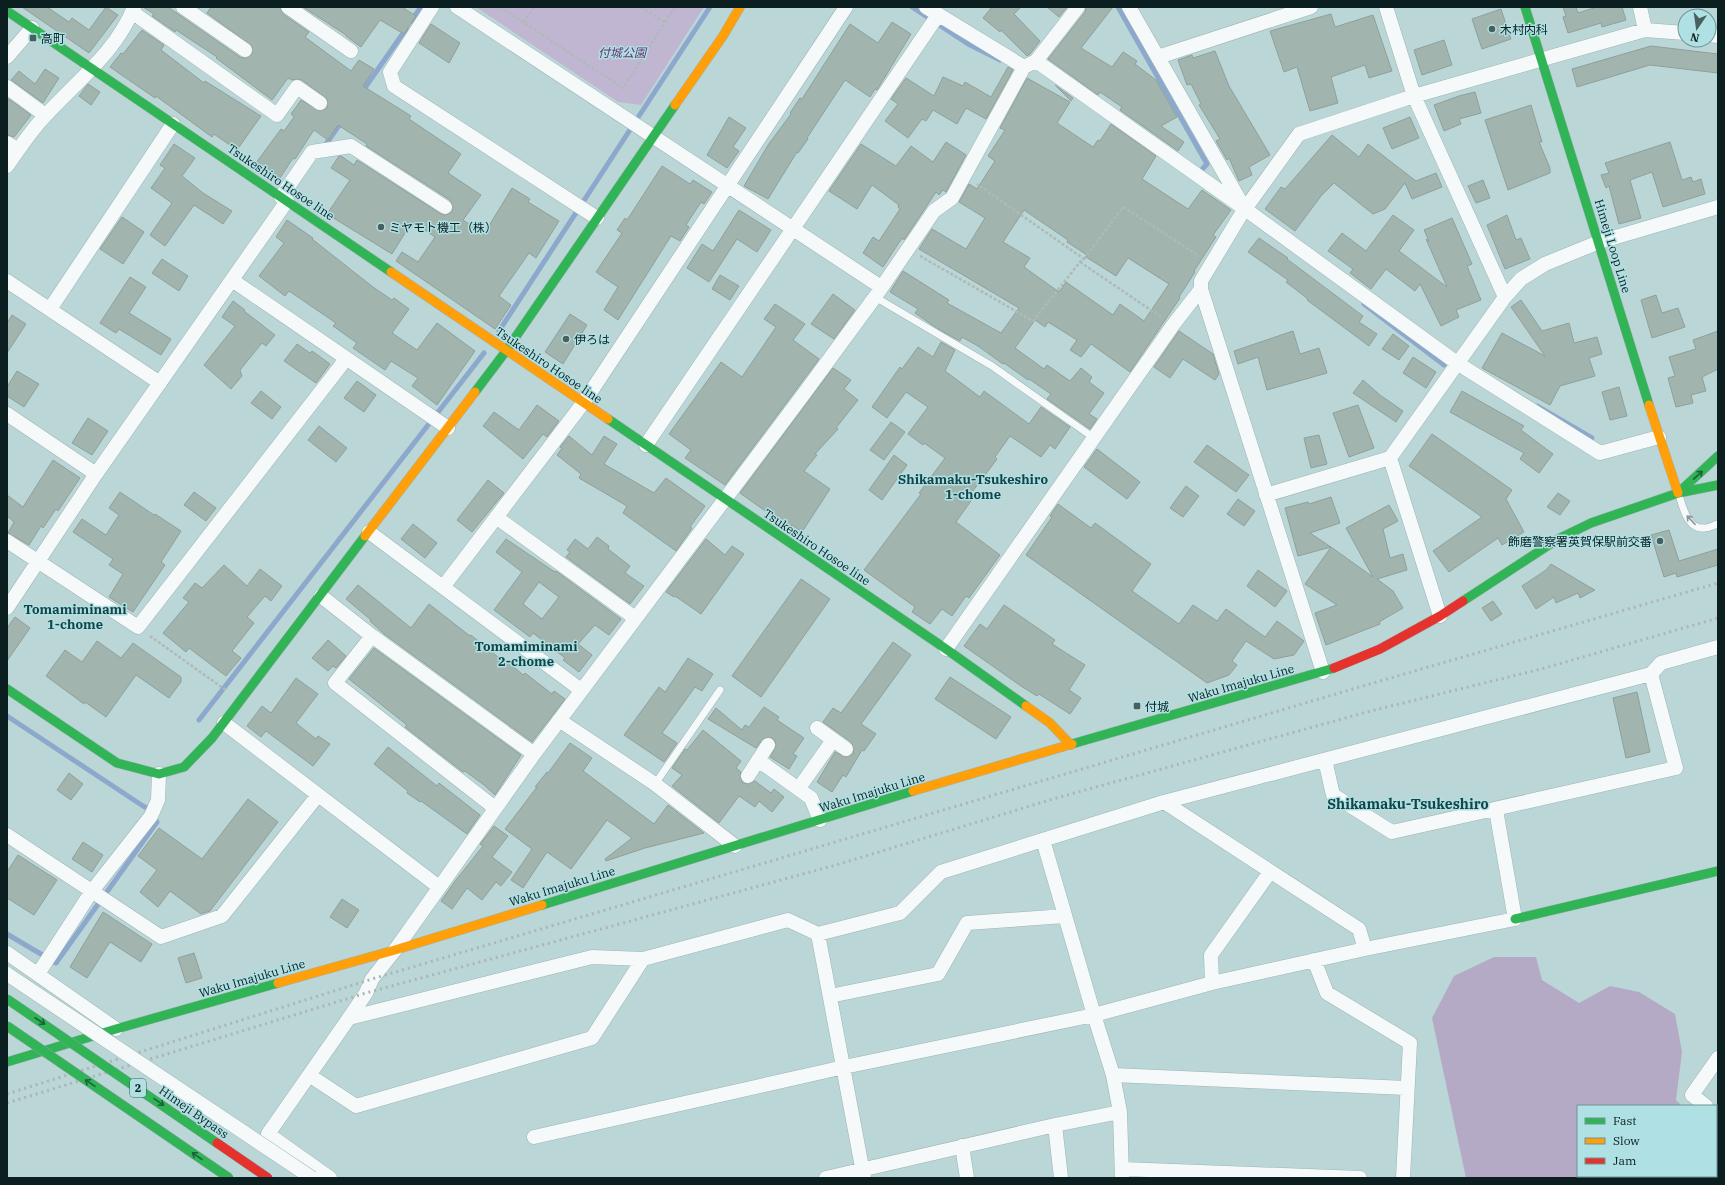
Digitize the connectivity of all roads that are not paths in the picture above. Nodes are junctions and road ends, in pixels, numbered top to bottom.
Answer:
1 (183, 7) edge
2 (288, 7) edge
3 (432, 7) edge
4 (457, 7) edge
5 (740, 7) edge
6 (846, 7) edge
7 (1078, 7) edge
8 (1129, 7) edge
9 (1311, 7) edge
10 (1386, 7) edge
11 (1525, 7) edge
12 (1640, 7) edge
13 (133, 9) edge
14 (7, 11) edge
15 (932, 11) edge
16 (32, 28) junction
17 (1645, 30) junction
18 (1677, 32) edge
19 (245, 50) dead end
20 (351, 51) dead end
21 (7, 57) edge
22 (1158, 57) junction
23 (1541, 59) junction
24 (1030, 64) junction
25 (92, 70) junction
26 (7, 87) edge
27 (1414, 96) junction
28 (320, 103) dead end
29 (45, 115) junction
30 (173, 124) junction
31 (652, 137) junction
32 (12, 147) edge
33 (7, 166) edge
34 (727, 186) junction
35 (284, 199) junction
36 (1718, 203) edge
37 (446, 207) dead end
38 (1245, 209) junction
39 (597, 218) junction
40 (792, 229) junction
41 (1600, 242) junction
42 (232, 280) junction
43 (7, 281) edge
44 (1201, 290) junction
45 (878, 292) junction
46 (1505, 297) junction
47 (50, 309) junction
48 (506, 351) junction
49 (346, 359) junction
50 (1457, 363) junction
51 (160, 383) junction
52 (584, 402) junction
53 (7, 414) edge
54 (448, 428) junction
55 (1659, 436) junction
56 (1094, 438) junction
57 (646, 445) junction
58 (1718, 456) edge
59 (1390, 458) junction
60 (96, 474) junction
61 (1718, 479) edge
62 (1718, 485) edge
63 (1703, 489) junction
64 (1678, 493) junction
65 (1266, 495) junction
66 (726, 500) junction
67 (496, 517) junction
68 (1718, 524) edge
69 (369, 532) junction
70 (7, 541) edge
71 (38, 561) junction
72 (443, 587) junction
73 (321, 596) junction
74 (7, 608) edge
75 (1440, 616) junction
76 (635, 618) junction
77 (372, 636) junction
78 (1718, 647) edge
79 (946, 649) junction
80 (1323, 672) junction
81 (1651, 674) junction
82 (7, 689) edge
83 (581, 690) junction
84 (720, 690) dead end
85 (559, 720) junction
86 (224, 723) junction
87 (817, 728) dead end
88 (833, 740) junction
89 (768, 745) dead end
90 (1071, 745) junction
91 (846, 749) dead end
92 (534, 754) junction
93 (758, 760) junction
94 (1325, 760) junction
95 (159, 774) junction
96 (748, 776) dead end
97 (655, 784) junction
98 (799, 788) junction
99 (318, 795) junction
100 (1164, 802) junction
101 (495, 808) junction
102 (1496, 810) junction
103 (820, 820) junction
104 (7, 835) edge
105 (1043, 840) junction
106 (735, 846) junction
107 (1718, 871) edge
108 (1270, 872) junction
109 (439, 887) junction
110 (92, 891) junction
111 (1065, 916) junction
112 (1515, 919) junction
113 (818, 934) junction
114 (1365, 949) junction
115 (395, 950) junction
116 (7, 953) edge
117 (643, 959) junction
118 (1314, 960) junction
119 (7, 974) edge
120 (38, 974) junction
121 (1212, 983) junction
122 (830, 996) junction
123 (7, 999) edge
124 (1094, 1015) junction
125 (349, 1018) junction
126 (7, 1026) edge
127 (116, 1029) junction
128 (1718, 1058) edge
129 (8, 1060) edge
130 (844, 1067) junction
131 (309, 1075) junction
132 (1114, 1075) junction
133 (1406, 1088) junction
134 (1705, 1105) edge
135 (1120, 1112) junction
136 (1055, 1125) junction
137 (534, 1136) dead end
138 (962, 1146) junction
139 (864, 1173) edge
140 (1122, 1173) edge
141 (229, 1178) edge
142 (268, 1178) edge
143 (312, 1178) edge
144 (330, 1178) edge
145 (826, 1178) edge
146 (967, 1178) edge
147 (1061, 1178) edge
148 (1360, 1178) edge
149 (1403, 1178) edge

1 - 19 street
2 - 20 street
3 - 39 street
4 - 31 street
5 - 31 main road
6 - 34 street
7 - 24 street
8 - 22 street
9 - 22 street
10 - 27 street
11 - 23 main road, Himeji Loop Line
12 - 17 street
13 - 25 street
13 - 28 street
14 - 16 main road, Tsukeshiro Hosoe line
15 - 24 street
15 - 40 street
16 - 21 street
16 - 25 main road, Tsukeshiro Hosoe line
17 - 18 street
17 - 23 street
22 - 38 street
23 - 27 street
23 - 41 main road, Himeji Loop Line
24 - 38 street
24 - 45 street
25 - 29 street
25 - 30 main road, Tsukeshiro Hosoe line
26 - 29 street
27 - 38 street
27 - 46 street
29 - 32 street
30 - 35 main road, Tsukeshiro Hosoe line
30 - 47 street
31 - 34 street
31 - 39 main road
32 - 33 street
34 - 40 street
34 - 52 street
35 - 37 street
35 - 42 street
35 - 48 main road, Tsukeshiro Hosoe line
36 - 41 street
38 - 44 street
38 - 50 street
39 - 48 main road
40 - 45 street
40 - 57 street
41 - 46 street
41 - 55 main road, Himeji Loop Line
42 - 49 street
42 - 51 street
43 - 47 street
44 - 56 street
44 - 65 street
45 - 56 lane
45 - 66 street
46 - 50 street
47 - 51 street
48 - 52 main road, Tsukeshiro Hosoe line
48 - 54 main road
49 - 54 street
49 - 71 street
50 - 55 street
50 - 59 street
51 - 60 street
52 - 57 main road, Tsukeshiro Hosoe line
52 - 67 street
53 - 60 street
54 - 69 main road
55 - 64 main road, Himeji Loop Line
56 - 79 street
57 - 66 main road, Tsukeshiro Hosoe line
64 -> 58 main road
59 - 65 street
59 - 75 street
60 - 71 street
61 - 63 main road
62 - 63 main road, Waku Imajuku Line
63 - 64 main road, Waku Imajuku Line
68 -> 64 lane
64 - 75 main road, Waku Imajuku Line
65 - 80 street
66 - 76 street
66 - 79 main road, Tsukeshiro Hosoe line
67 - 72 street
67 - 76 street
69 - 72 street
69 - 73 main road
70 - 71 street
71 - 74 street
72 - 83 street
73 - 77 street
73 - 86 main road
75 - 80 main road, Waku Imajuku Line
76 - 83 street
77 - 92 street
77 - 101 street
78 - 81 street
79 - 90 main road, Tsukeshiro Hosoe line
80 - 90 main road, Waku Imajuku Line
81 - 94 street
81 - 102 street
82 - 95 main road
83 - 85 street
84 - 97 lane
85 - 92 street
85 - 97 street
86 - 95 main road
86 - 99 street
87 - 88 street
88 - 91 street
88 - 98 street
89 - 93 street
90 - 103 main road, Waku Imajuku Line
92 - 101 street
93 - 96 street
93 - 98 street
94 - 100 street
94 - 102 street
95 - 110 street
97 - 106 street
98 - 103 street
99 - 109 street
99 - 110 street
100 - 105 street
100 - 108 street
101 - 109 street
102 - 112 street
103 - 106 main road, Waku Imajuku Line
104 - 110 street
105 - 111 street
105 - 113 street
106 - 115 main road, Waku Imajuku Line
107 - 112 main road
108 - 114 street
108 - 121 street
109 - 115 street
110 - 120 street
111 - 122 street
111 - 124 street
112 - 114 street
113 - 117 street
113 - 122 street
114 - 118 street
115 - 125 street
115 - 127 main road, Waku Imajuku Line
116 - 120 street
117 - 125 street
117 - 131 street
118 - 121 street
118 - 133 street
119 - 143 street, bridge
120 - 127 street
121 - 124 street
122 - 130 street
123 -> 142 main road, Himeji Bypass / 2, bridge
124 - 130 street
124 - 132 street
125 - 131 street
141 -> 126 main road, 2, bridge
127 - 129 main road, Waku Imajuku Line
128 - 134 street
130 - 137 street
130 - 139 street
131 - 144 street
132 - 133 street
132 - 135 street
133 - 149 street
135 - 136 street
135 - 140 street
136 - 138 street
136 - 147 street
138 - 139 street
138 - 146 street
139 - 145 street
140 - 148 street

